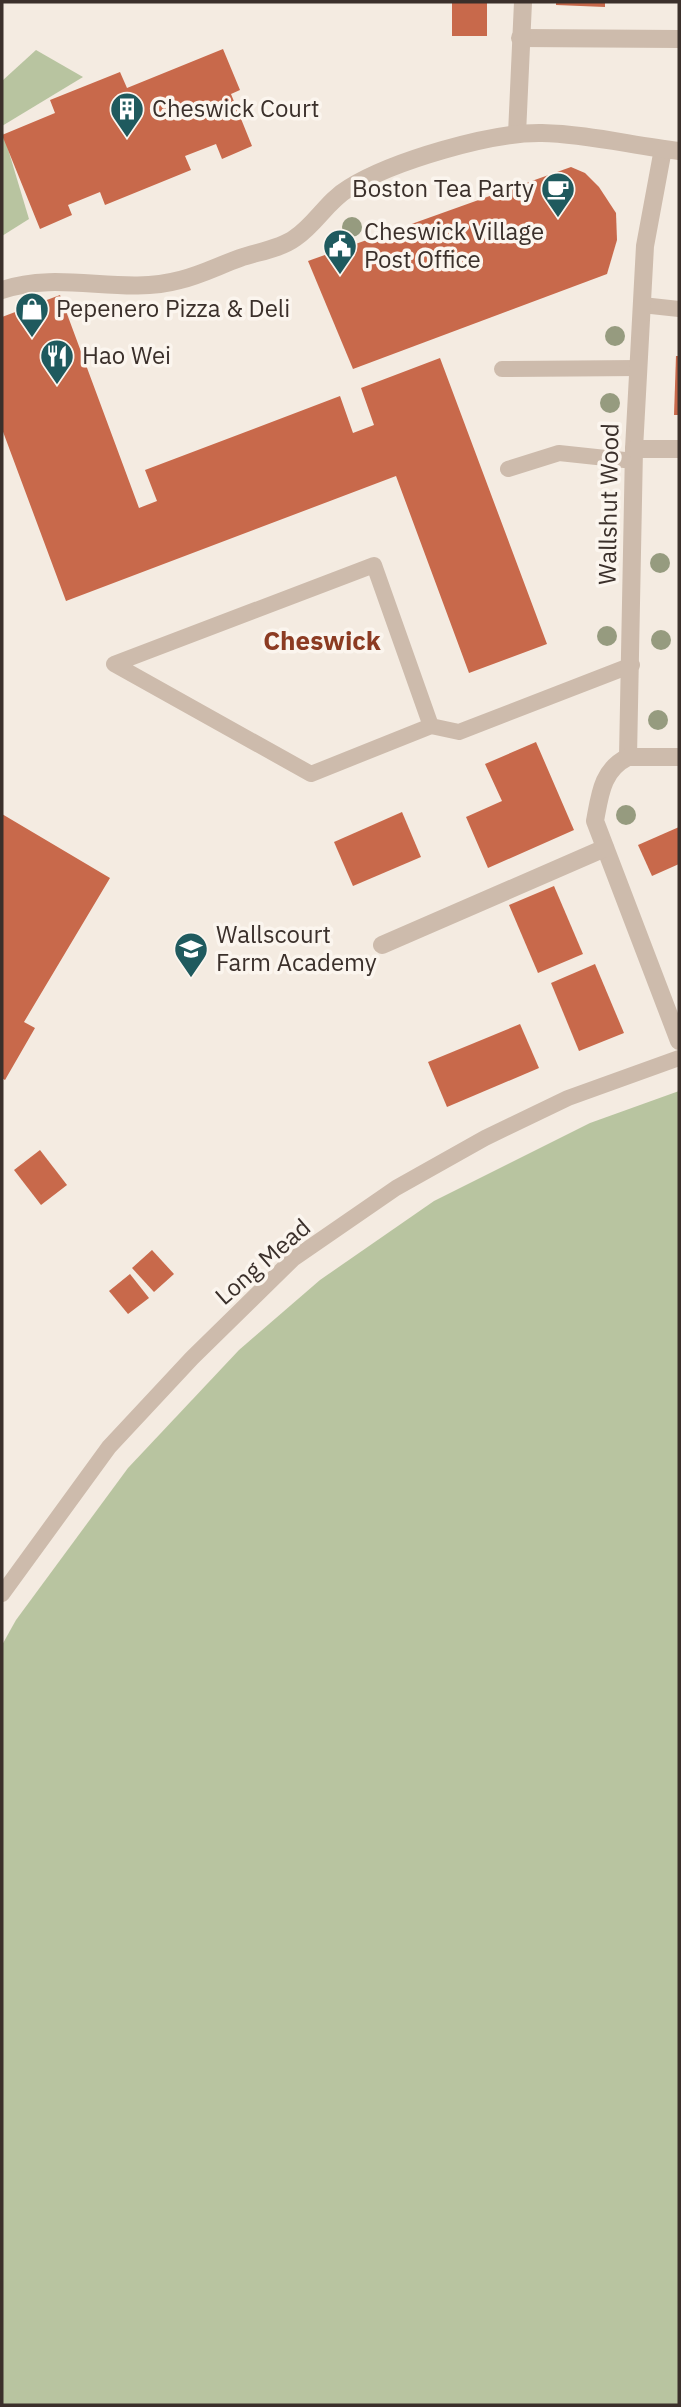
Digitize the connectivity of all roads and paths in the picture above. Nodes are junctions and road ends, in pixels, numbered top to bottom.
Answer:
1 (523, 2) edge
2 (520, 38) junction
3 (679, 39) edge
4 (517, 134) junction
5 (671, 150) edge
6 (2, 289) edge
7 (642, 305) junction
8 (679, 309) edge
9 (639, 368) junction
10 (502, 369) dead end
11 (679, 449) edge
12 (634, 455) junction
13 (508, 469) dead end
14 (632, 665) junction
15 (431, 726) junction
16 (628, 757) junction
17 (679, 757) edge
18 (605, 848) junction
19 (382, 945) dead end
20 (679, 1041) edge
21 (679, 1058) edge
22 (2, 1594) edge

1 - 2 street
2 - 3 street
2 - 4 street
4 - 5 street
4 - 6 street
5 - 7 street, Wallshut Wood
7 - 8 lane
7 - 9 street, Wallshut Wood
9 - 10 lane
9 - 12 street, Wallshut Wood
11 - 12 street
12 - 13 lane
12 - 14 street, Wallshut Wood
14 - 15 lane
14 - 16 street, Wallshut Wood
15 - 15 lane
16 - 17 street
16 - 18 street
18 - 19 street
18 - 20 street
21 - 22 lane, Long Mead

